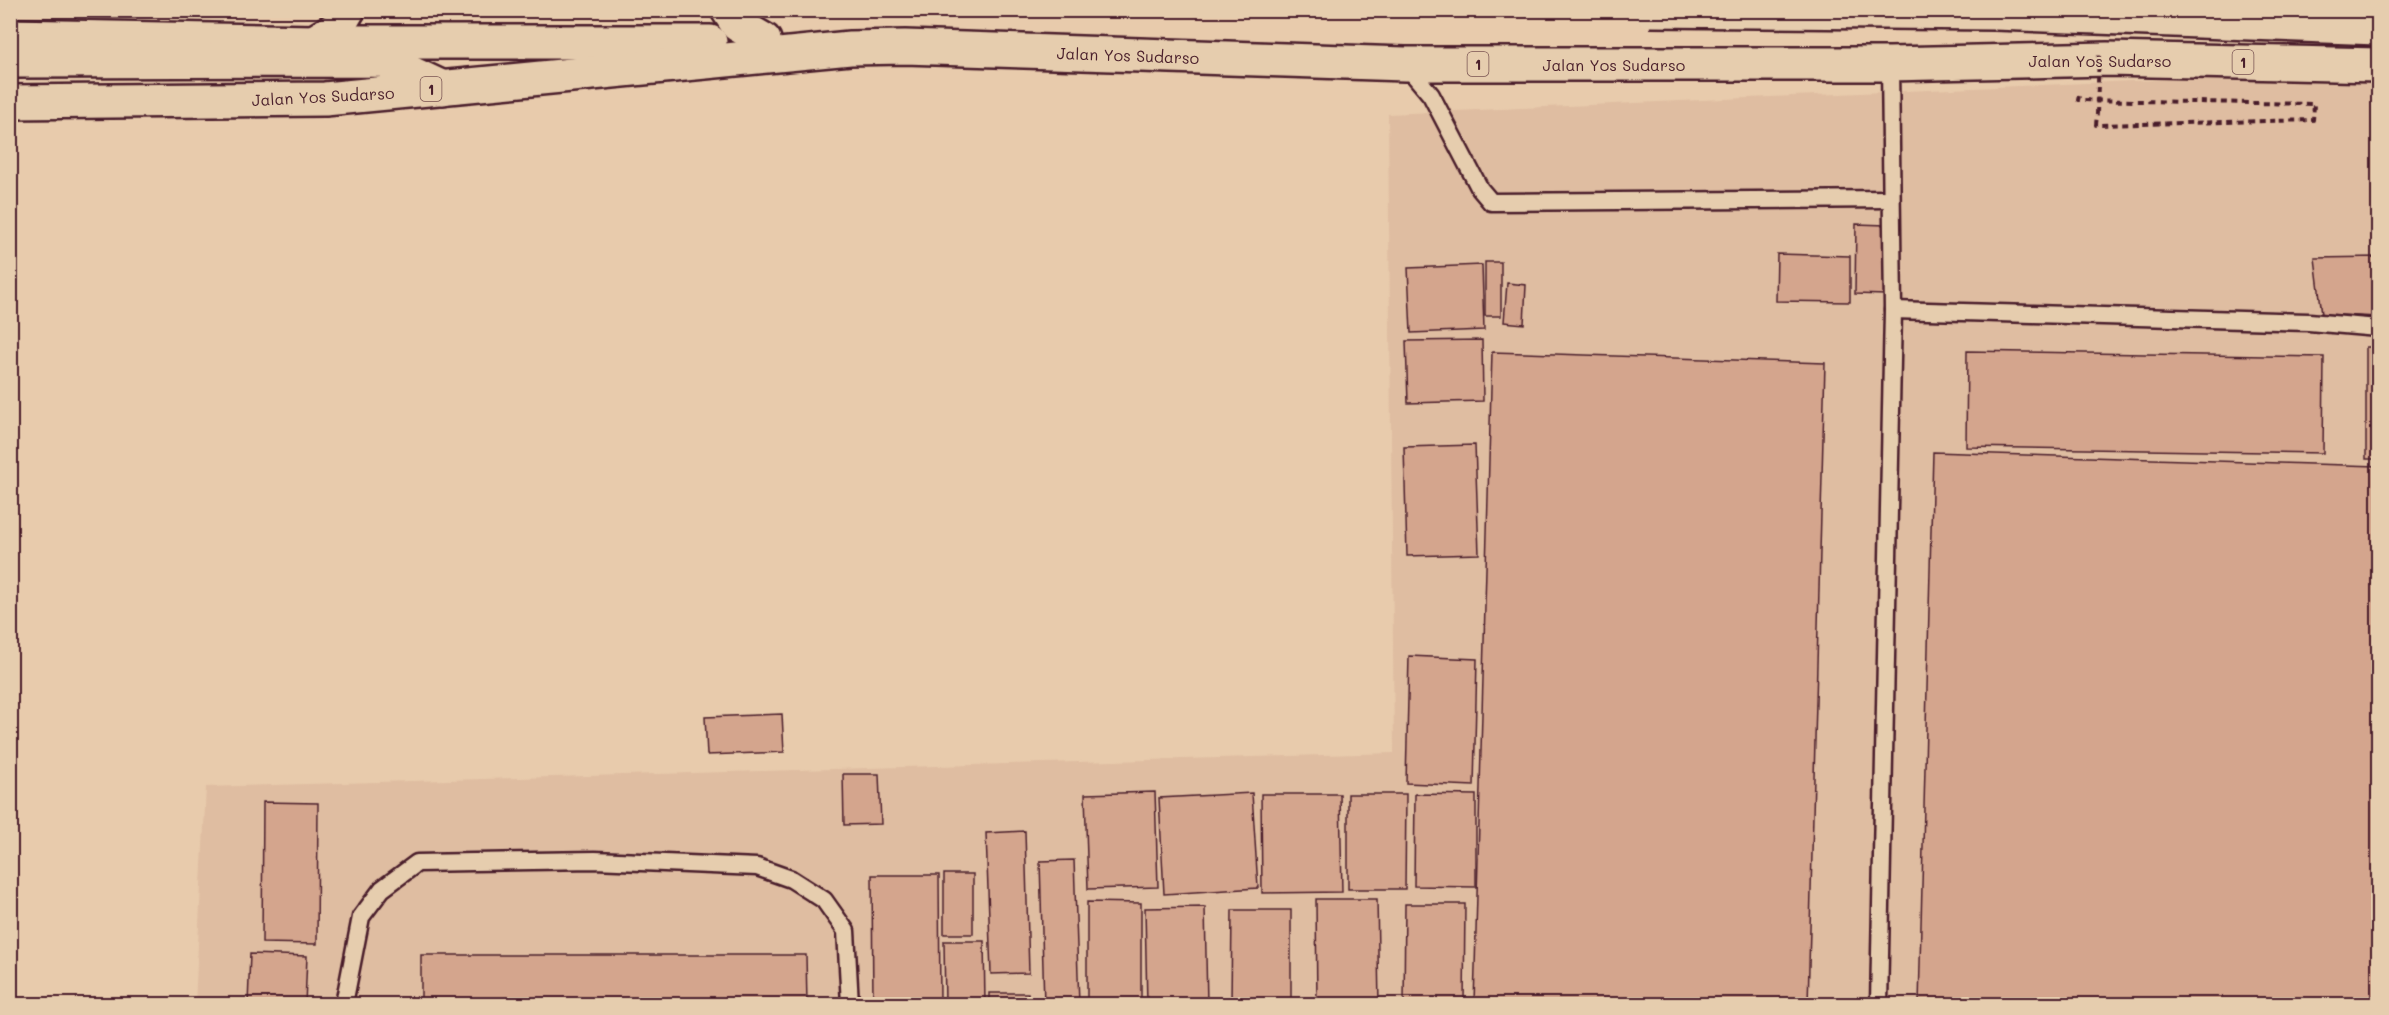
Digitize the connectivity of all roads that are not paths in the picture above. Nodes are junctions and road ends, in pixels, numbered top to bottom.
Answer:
1 (348, 10) edge
2 (728, 10) edge
3 (1650, 10) edge
4 (2379, 28) edge
5 (10, 36) edge
6 (764, 40) junction
7 (314, 42) junction
8 (850, 48) junction
9 (10, 61) edge
10 (1405, 64) junction
11 (1890, 64) junction
12 (2379, 64) edge
13 (443, 88) junction
14 (10, 102) edge
15 (1890, 199) junction
16 (1893, 310) junction
17 (2379, 328) edge
18 (344, 1005) edge
19 (850, 1005) edge
20 (1879, 1005) edge

1 - 7 highway
2 - 6 highway
3 - 4 highway, bridge
5 - 7 highway, Jalan Yos Sudarso / 1
6 - 7 highway, Jalan Yos Sudarso / 1
6 - 8 highway, Jalan Yos Sudarso / 1
8 - 10 highway, Jalan Yos Sudarso / 1
8 - 13 highway, Jalan Yos Sudarso / 1
9 - 13 highway
10 - 11 highway, Jalan Yos Sudarso / 1
10 - 15 lane
11 - 12 highway, Jalan Yos Sudarso / 1
11 - 15 lane
13 - 14 highway, Jalan Yos Sudarso / 1
15 - 16 lane
16 - 17 lane
16 - 20 lane
18 - 19 lane

